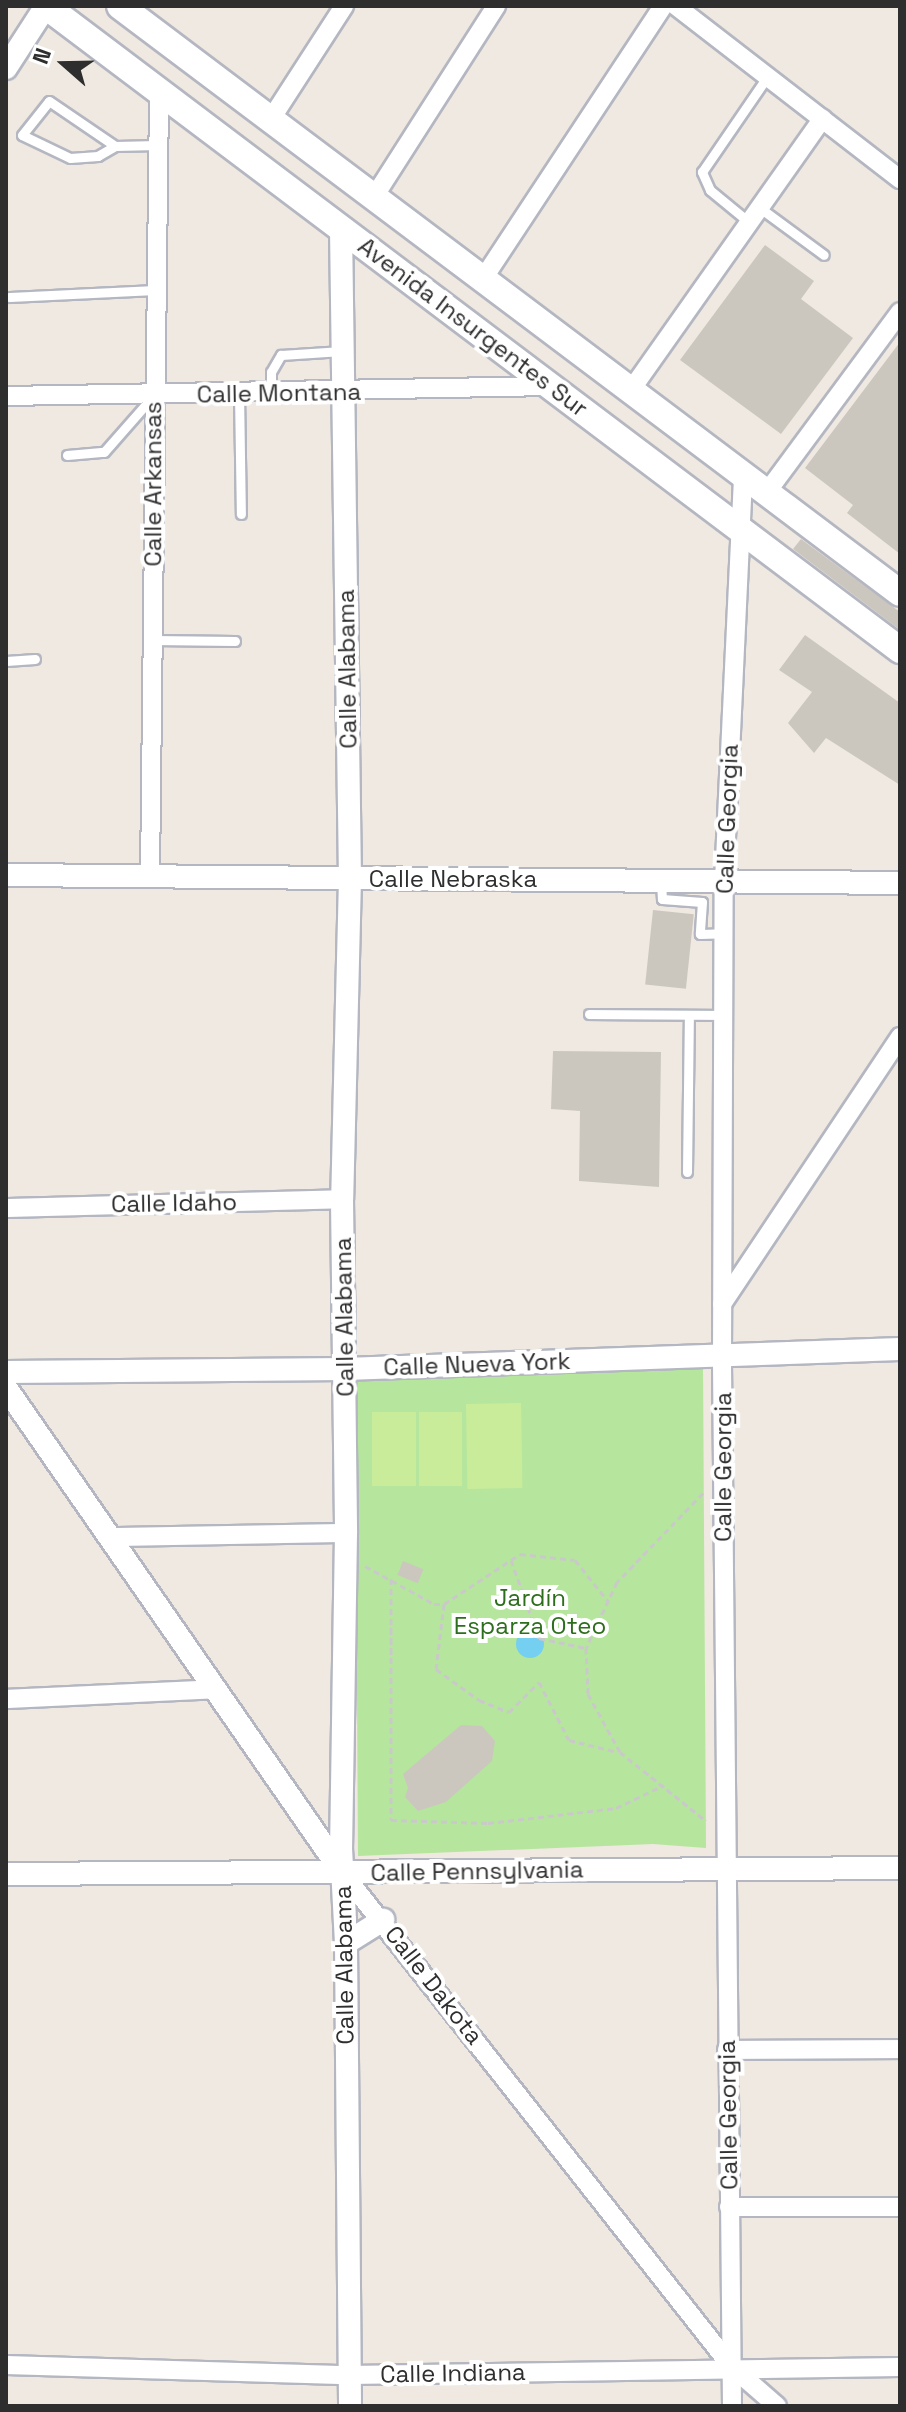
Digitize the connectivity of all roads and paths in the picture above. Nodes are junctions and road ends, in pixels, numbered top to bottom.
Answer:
1 (46, 6) edge
2 (120, 6) edge
3 (344, 6) edge
4 (496, 6) edge
5 (663, 6) edge
6 (676, 6) edge
7 (6, 68) edge
8 (767, 77) junction
9 (159, 92) junction
10 (271, 119) junction
11 (822, 119) junction
12 (158, 145) junction
13 (115, 146) junction
14 (900, 179) edge
15 (374, 197) junction
16 (755, 215) junction
17 (341, 228) junction
18 (824, 255) dead end
19 (483, 279) junction
20 (156, 290) junction
21 (9, 297) dead end
22 (900, 312) edge
23 (342, 351) junction
24 (552, 386) junction
25 (631, 390) junction
26 (343, 392) junction
27 (239, 393) junction
28 (271, 393) junction
29 (154, 395) junction
30 (6, 396) edge
31 (67, 455) dead end
32 (743, 474) junction
33 (767, 492) junction
34 (241, 514) dead end
35 (740, 528) junction
36 (900, 592) edge
37 (152, 640) junction
38 (235, 641) dead end
39 (900, 650) edge
40 (35, 659) dead end
41 (6, 661) edge
42 (6, 875) edge
43 (150, 876) junction
44 (350, 878) junction
45 (661, 881) junction
46 (724, 881) junction
47 (900, 883) edge
48 (724, 933) junction
49 (589, 1014) dead end
50 (689, 1015) junction
51 (724, 1015) junction
52 (900, 1037) edge
53 (687, 1172) dead end
54 (342, 1199) junction
55 (6, 1208) edge
56 (722, 1304) junction
57 (900, 1349) edge
58 (722, 1355) junction
59 (345, 1369) junction
60 (6, 1372) edge
61 (6, 1388) edge
62 (706, 1490) dead end
63 (346, 1533) junction
64 (112, 1537) junction
65 (511, 1560) junction
66 (355, 1562) dead end
67 (391, 1578) junction
68 (608, 1601) junction
69 (444, 1604) junction
70 (586, 1648) junction
71 (217, 1689) junction
72 (6, 1699) edge
73 (620, 1752) junction
74 (664, 1785) junction
75 (706, 1821) dead end
76 (726, 1868) junction
77 (900, 1868) edge
78 (342, 1872) junction
79 (6, 1874) edge
80 (383, 1920) junction
81 (346, 1943) junction
82 (900, 2049) edge
83 (727, 2050) junction
84 (729, 2207) junction
85 (900, 2207) edge
86 (6, 2365) edge
87 (731, 2366) junction
88 (900, 2367) edge
89 (348, 2375) junction
90 (350, 2406) edge
91 (732, 2406) edge
92 (777, 2406) edge

1 - 7 street
1 - 9 main road, Avenida Insurgentes Sur
2 - 10 main road, Avenida Insurgentes Sur
3 - 10 street
4 - 15 street
5 - 19 street
6 - 8 street
8 - 11 street
8 - 16 lane
9 - 12 street, Calle Arkansas
9 - 17 main road, Avenida Insurgentes Sur
10 - 15 main road, Avenida Insurgentes Sur
11 - 14 street
11 - 16 street
12 - 13 lane
12 - 20 street, Calle Arkansas
13 - 13 lane
15 - 19 main road, Avenida Insurgentes Sur
16 - 18 lane
16 - 25 street
17 - 23 street, Calle Alabama
17 - 24 main road, Avenida Insurgentes Sur
19 - 25 main road, Avenida Insurgentes Sur
20 - 21 lane
20 - 29 street, Calle Arkansas
22 - 33 street
23 - 26 street, Calle Alabama
23 - 28 lane
24 - 26 street, Calle Montana
24 - 35 main road, Avenida Insurgentes Sur
25 - 32 main road, Avenida Insurgentes Sur
26 - 28 street, Calle Montana
26 - 44 street, Calle Alabama
27 - 28 street, Calle Montana
27 - 29 street, Calle Montana
27 - 34 lane
29 - 30 street, Calle Montana
29 - 31 lane
29 - 37 street, Calle Arkansas
32 - 33 main road, Avenida Insurgentes Sur
32 - 35 street, Calle Georgia
33 - 36 main road, Avenida Insurgentes Sur
35 - 39 main road, Avenida Insurgentes Sur
35 - 46 street, Calle Georgia
37 - 38 lane
37 - 43 street, Calle Arkansas
40 - 41 lane
42 - 43 street, Calle Nebraska
43 - 44 street, Calle Nebraska
44 - 45 street, Calle Nebraska
44 - 54 street, Calle Alabama
45 - 46 street, Calle Nebraska
45 - 48 lane
46 - 47 street, Calle Nebraska
46 - 48 street, Calle Georgia
48 - 51 street, Calle Georgia
49 - 50 lane
50 - 51 lane
50 - 53 lane
51 - 56 street, Calle Georgia
52 - 56 street
54 - 55 street, Calle Idaho
54 - 59 street, Calle Alabama
56 - 58 street, Calle Georgia
57 - 58 street, Calle Nueva York
58 - 59 street, Calle Nueva York
58 - 76 street, Calle Georgia
59 - 60 street, Calle Nueva York
59 - 63 street, Calle Alabama
61 - 64 street, Calle Dakota
62 - 68 path
63 - 64 street
63 - 78 street, Calle Alabama
64 - 71 street, Calle Dakota
65 - 68 path
65 - 69 path
65 - 70 path
66 - 67 path
67 - 69 path
67 - 74 path
68 - 70 path
69 - 73 path
70 - 73 path
71 - 72 street
71 - 78 street, Calle Dakota
73 - 74 path
74 - 75 path
76 - 77 street, Calle Pennsylvania
76 - 78 street, Calle Pennsylvania
76 - 83 street, Calle Georgia
78 - 79 street, Calle Pennsylvania
78 - 80 street, Calle Dakota
78 - 81 street, Calle Alabama
80 - 81 street
80 - 87 street, Calle Dakota
81 - 89 street, Calle Alabama
82 - 83 street
83 - 84 street, Calle Georgia
84 - 85 street
84 - 87 street, Calle Georgia
86 - 89 street, Calle Indiana
87 - 88 street, Calle Indiana
87 - 89 street, Calle Indiana
87 - 91 street, Calle Georgia
87 - 92 street, Calle Dakota
89 - 90 street, Calle Alabama

